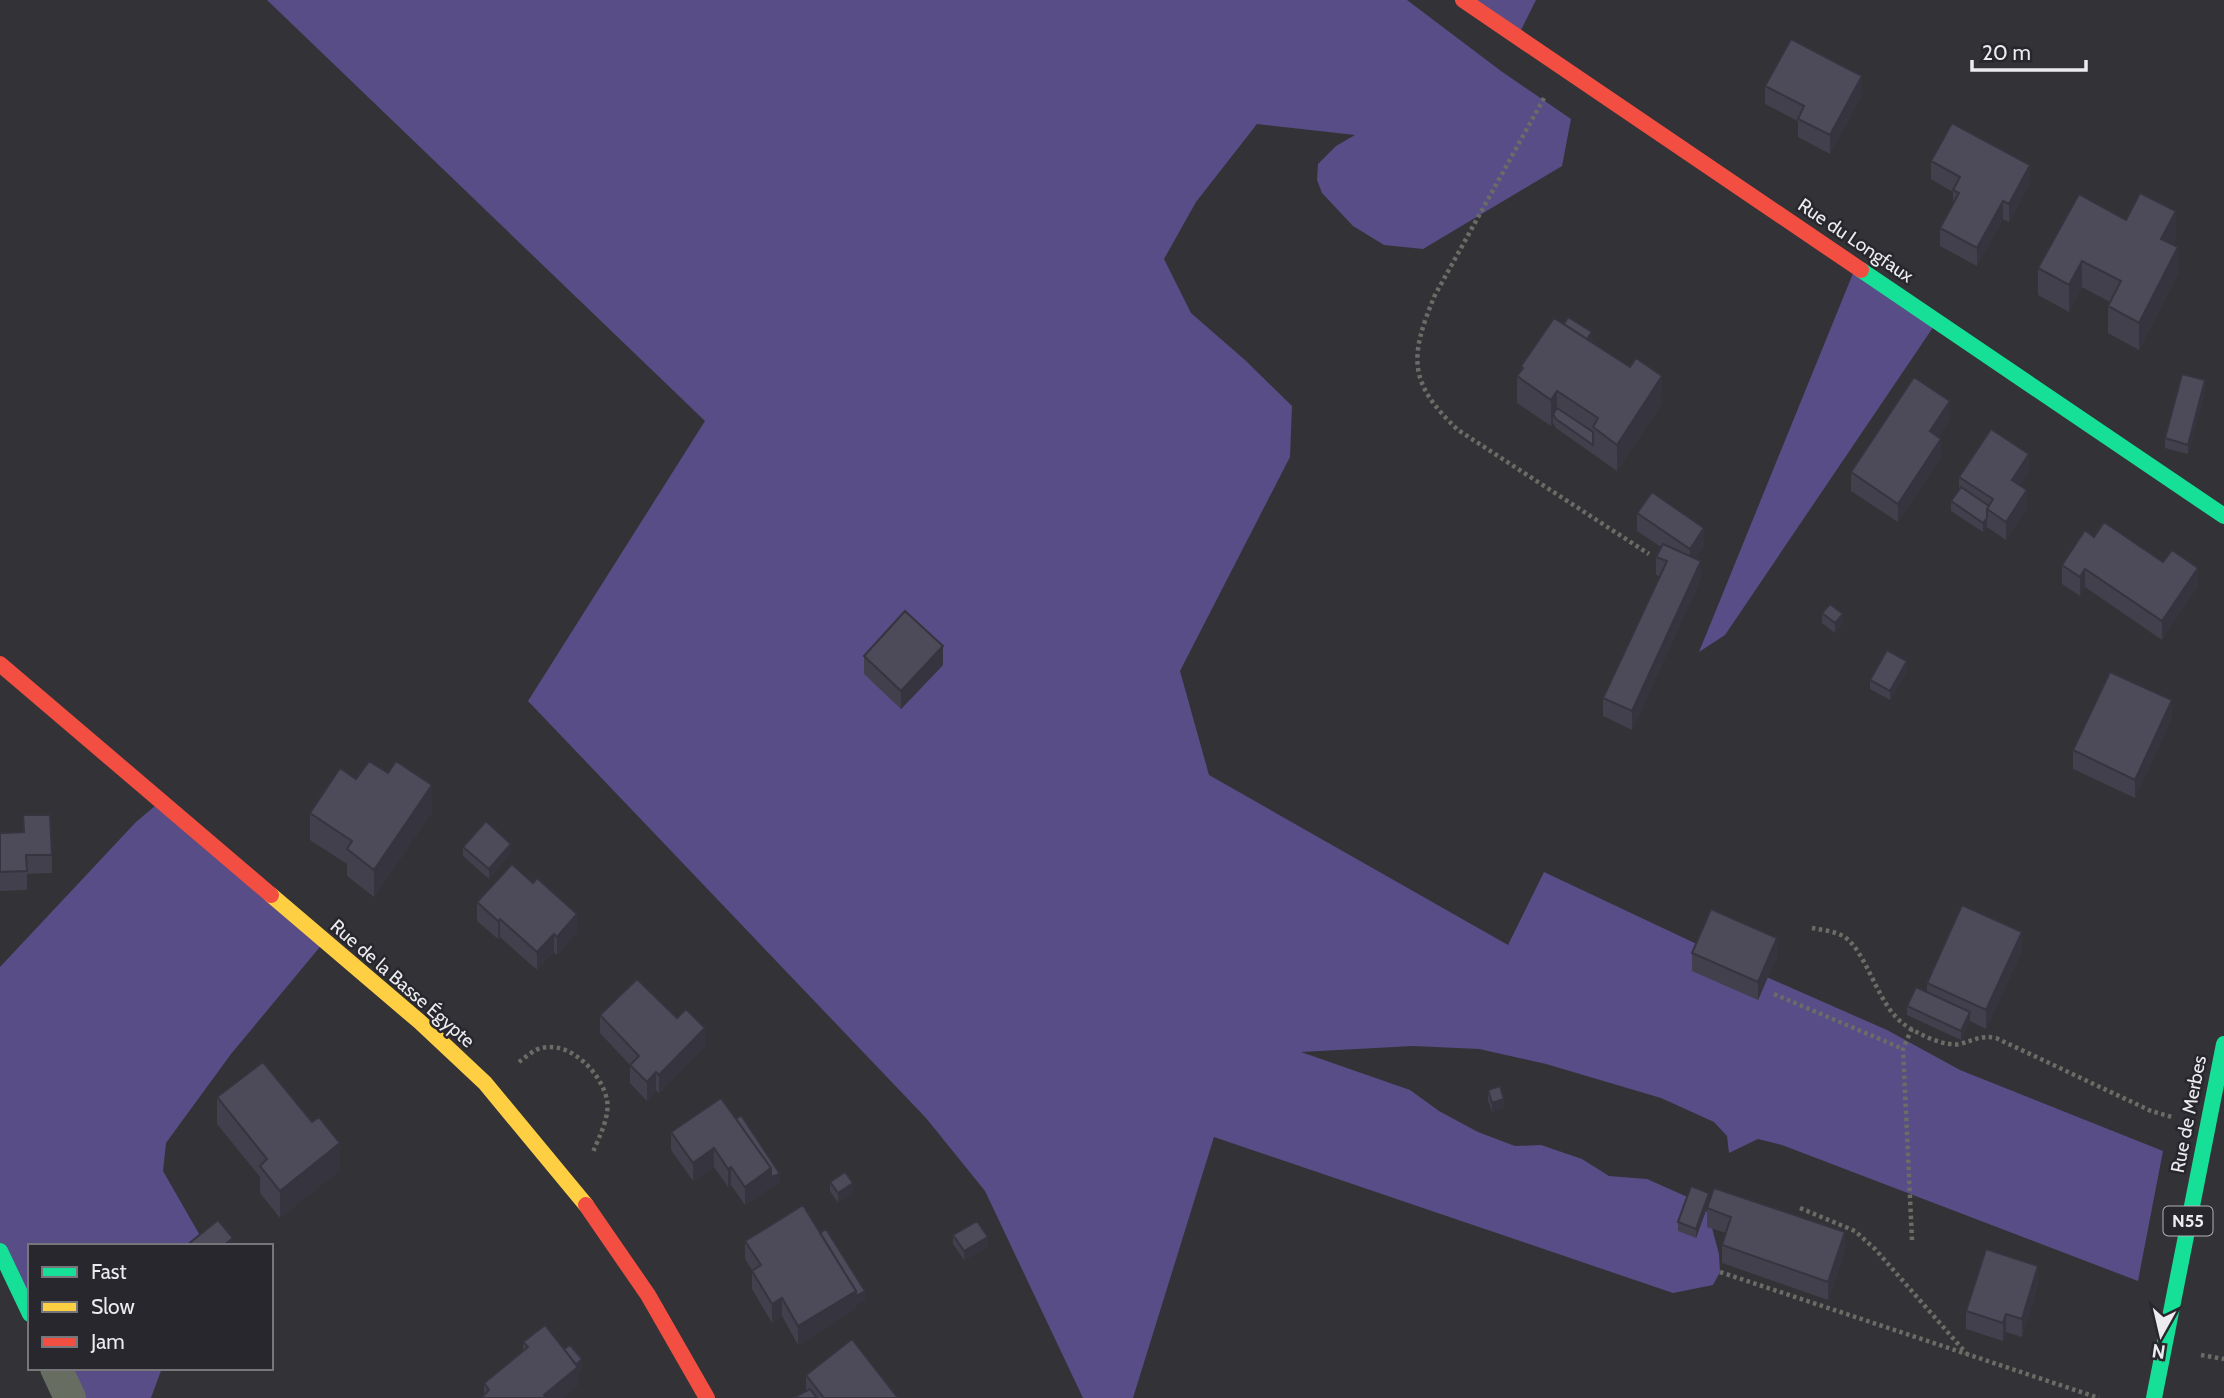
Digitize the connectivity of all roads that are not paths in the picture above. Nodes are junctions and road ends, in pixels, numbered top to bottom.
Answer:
1 (1463, 0) edge
2 (2224, 516) edge
3 (0, 664) edge
4 (2224, 1044) edge
5 (0, 1251) edge
6 (28, 1310) edge
7 (56, 1370) edge
8 (70, 1398) edge
9 (707, 1398) edge
10 (2154, 1398) edge

1 - 2 street, Rue du Longfaux
3 - 9 street, Rue de la Basse Égypte
4 - 10 street, Rue de Merbes / N55
5 - 6 street
7 - 8 street

